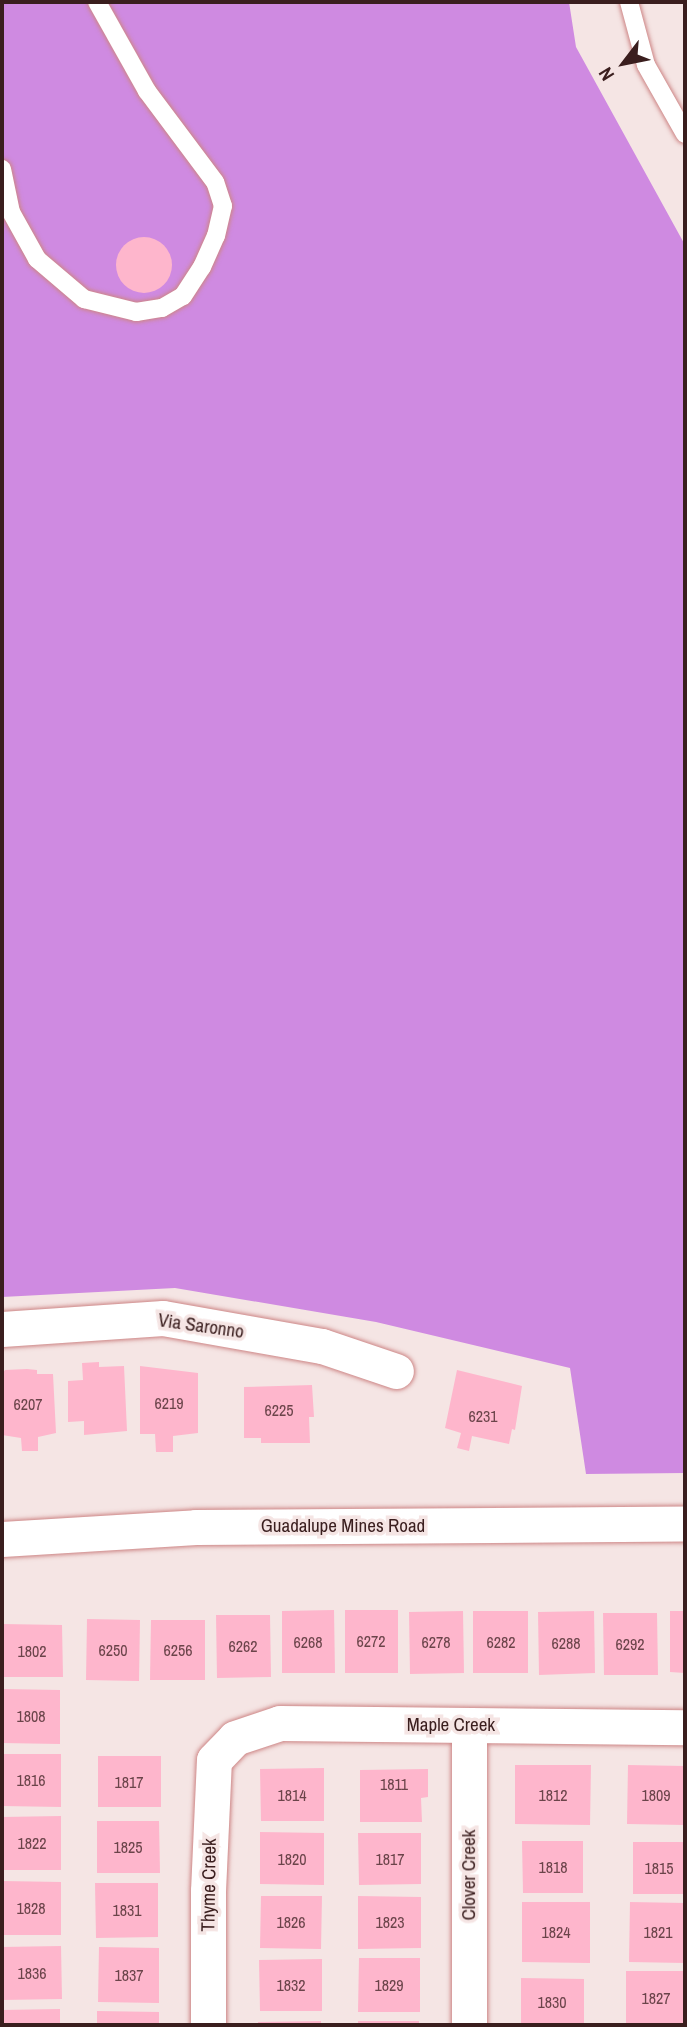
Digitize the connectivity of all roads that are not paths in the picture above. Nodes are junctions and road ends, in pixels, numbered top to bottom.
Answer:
1 (97, 2) edge
2 (629, 2) edge
3 (685, 134) edge
4 (2, 169) edge
5 (2, 1329) edge
6 (396, 1371) dead end
7 (685, 1524) edge
8 (2, 1539) edge
9 (470, 1725) junction
10 (685, 1727) edge
11 (222, 1748) joint
12 (208, 2025) edge
13 (469, 2025) edge

1 - 4 lane
2 - 3 lane
5 - 6 street, Via Saronno
7 - 8 street, Guadalupe Mines Road
9 - 10 street, Maple Creek
9 - 11 street, Maple Creek
9 - 13 street, Clover Creek
11 - 12 street, Thyme Creek

